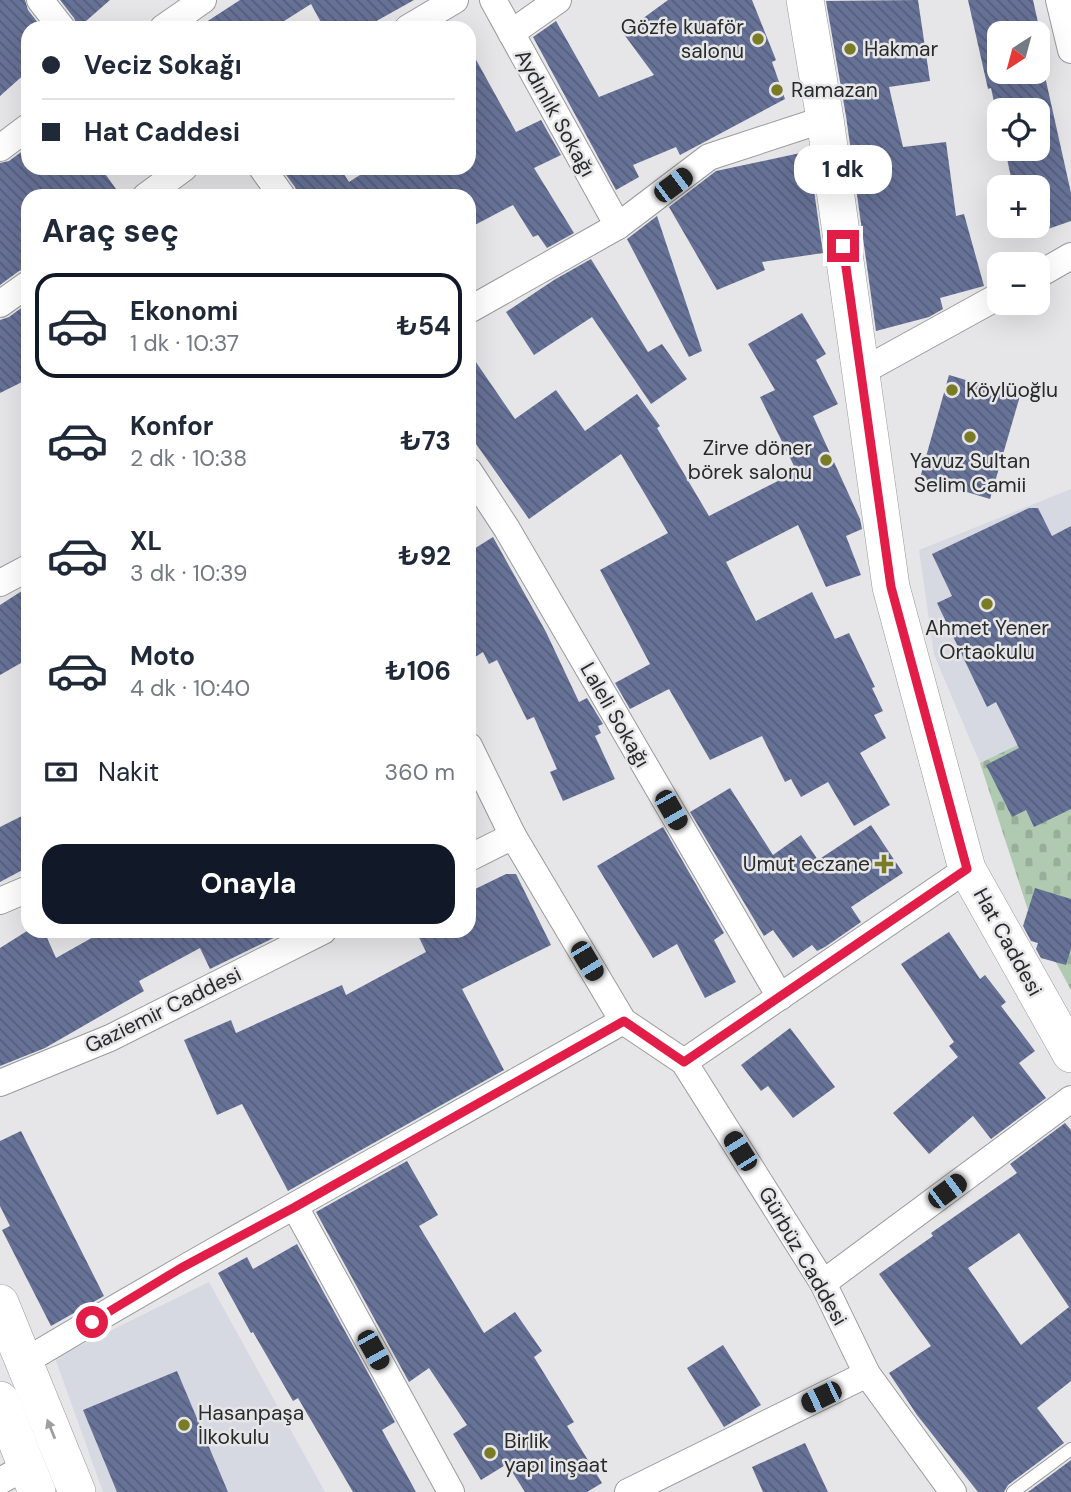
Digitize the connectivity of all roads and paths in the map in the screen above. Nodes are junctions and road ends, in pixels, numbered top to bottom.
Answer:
1 (40, 0) edge
2 (203, 0) edge
3 (455, 0) edge
4 (493, 0) edge
5 (558, 0) edge
6 (805, 0) edge
7 (1059, 0) edge
8 (56, 21) edge
9 (176, 21) edge
10 (420, 21) edge
11 (511, 33) junction
12 (1071, 50) edge
13 (825, 119) junction
14 (21, 132) edge
15 (0, 148) edge
16 (174, 175) edge
17 (156, 189) edge
18 (618, 226) junction
19 (1071, 256) edge
20 (1050, 268) edge
21 (21, 289) edge
22 (987, 303) edge
23 (0, 304) edge
24 (476, 306) edge
25 (861, 372) junction
26 (476, 482) edge
27 (21, 572) edge
28 (0, 583) edge
29 (476, 760) edge
30 (513, 836) junction
31 (476, 854) edge
32 (967, 869) junction
33 (21, 892) edge
34 (0, 901) edge
35 (309, 938) edge
36 (780, 997) junction
37 (624, 1021) junction
38 (1071, 1054) edge
39 (684, 1062) junction
40 (0, 1083) edge
41 (1071, 1100) edge
42 (295, 1207) junction
43 (823, 1283) junction
44 (0, 1303) edge
45 (24, 1362) junction
46 (867, 1374) junction
47 (0, 1401) edge
48 (1071, 1449) edge
49 (21, 1480) edge
50 (666, 1484) edge
51 (77, 1492) edge
52 (451, 1492) edge
53 (628, 1492) edge
54 (953, 1492) edge
55 (1013, 1492) edge

1 - 8 street
2 - 9 street
3 - 10 street
4 - 11 street, Aydınlık Sokağı
5 - 11 street
6 - 13 street, Hat Caddesi
7 - 12 street
11 - 18 street, Aydınlık Sokağı
13 - 18 street
13 - 25 street, Hat Caddesi
14 - 15 street
16 - 17 street
18 - 24 street
19 - 20 street
21 - 23 street
22 - 25 street
25 - 32 street, Hat Caddesi
26 - 36 street, Laleli Sokağı
27 - 28 street
29 - 30 street, Gürbüz Caddesi
30 - 31 street
30 - 37 street, Gürbüz Caddesi
32 - 36 street
32 - 38 street, Hat Caddesi
33 - 34 street
35 - 40 street, Gaziemir Caddesi
36 - 39 street
37 - 39 street, Gürbüz Caddesi
37 - 42 street
39 - 43 street, Gürbüz Caddesi
41 - 43 street
42 - 45 street
42 - 52 street
43 - 46 street, Gürbüz Caddesi
44 - 45 street
51 -> 45 street
46 - 50 street
46 - 54 street, Gürbüz Caddesi
47 - 49 street
48 - 55 lane
50 - 53 street

